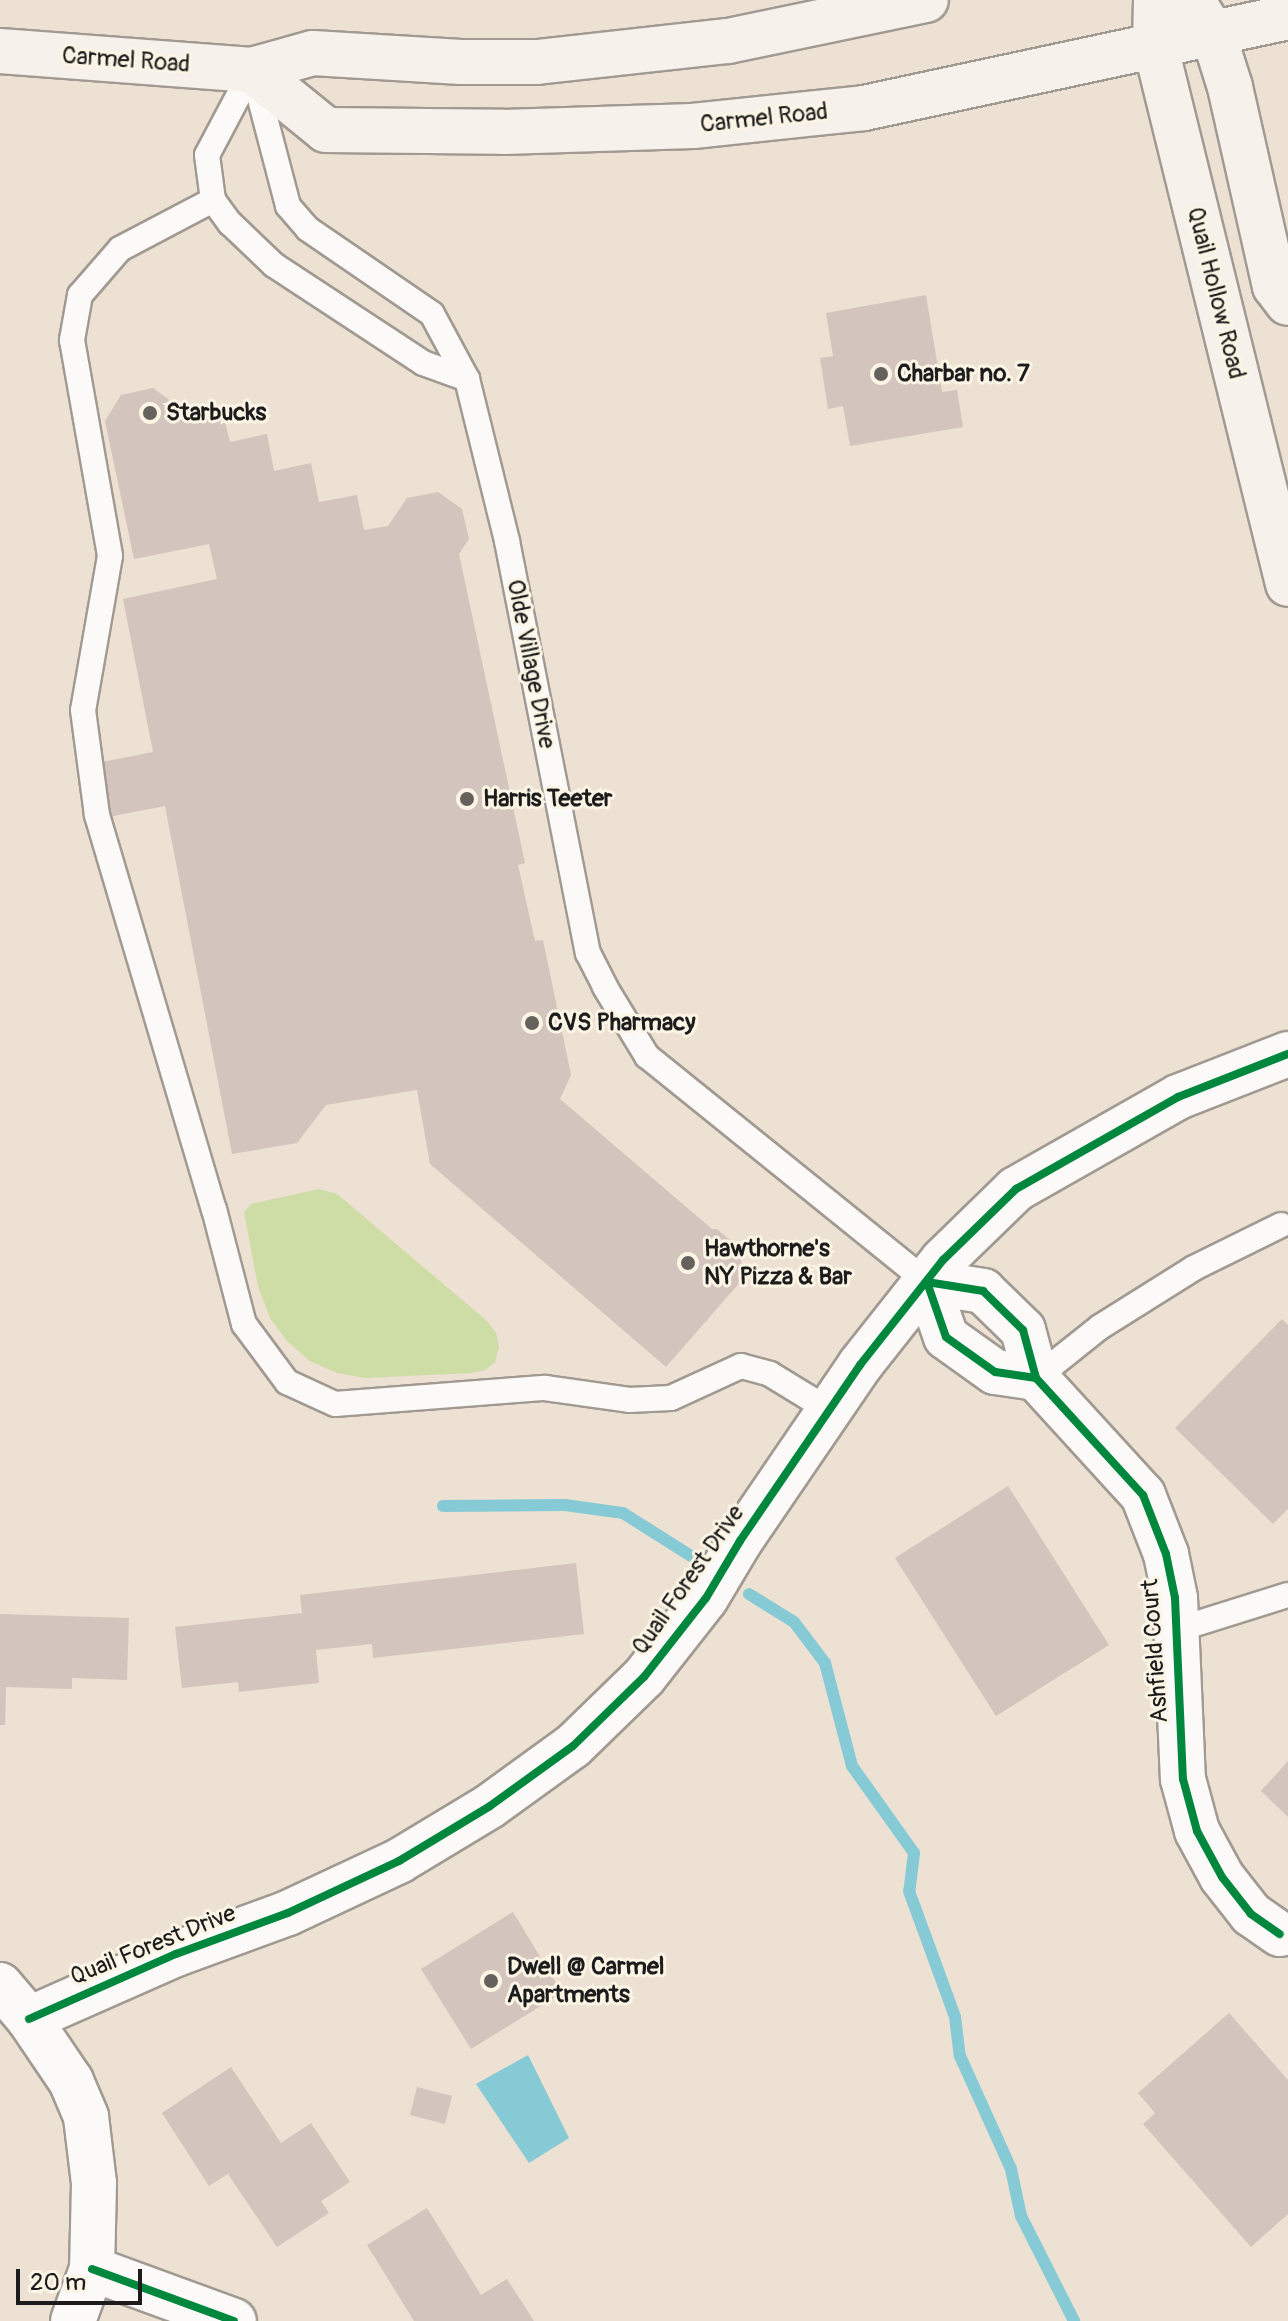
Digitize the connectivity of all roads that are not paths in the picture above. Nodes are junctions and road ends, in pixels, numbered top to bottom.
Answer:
1 (926, 0) edge
2 (1156, 0) edge
3 (1203, 16) edge
4 (1288, 17) edge
5 (1155, 44) junction
6 (0, 51) edge
7 (252, 70) junction
8 (213, 200) junction
9 (1288, 303) edge
10 (467, 379) junction
11 (1288, 584) edge
12 (1288, 1054) edge
13 (1281, 1225) dead end
14 (927, 1282) junction
15 (1036, 1378) junction
16 (829, 1410) junction
17 (1288, 1595) edge
18 (1176, 1630) junction
19 (1285, 1937) edge
20 (0, 1985) edge
21 (29, 2019) junction
22 (92, 2269) junction
23 (73, 2321) edge
24 (234, 2321) edge

1 - 7 main road, Carmel Road
2 - 5 main road, Quail Hollow Road
3 - 4 main road, Carmel Road
3 - 5 main road, Carmel Road
3 - 9 main road
5 - 7 main road, Carmel Road
5 - 11 main road, Quail Hollow Road
6 - 7 main road, Carmel Road
7 - 8 lane
7 - 10 lane, Olde Village Drive
8 - 10 lane
8 - 16 lane
10 - 14 lane, Olde Village Drive
12 - 14 street, Quail Forest Drive
13 - 15 lane
14 - 15 street, Ashfield Court
14 - 16 street, Quail Forest Drive
15 - 18 street, Ashfield Court
16 - 21 street, Quail Forest Drive
17 - 18 lane
18 - 19 street, Ashfield Court
20 - 21 street
21 - 22 street
22 - 23 street
22 - 24 street

